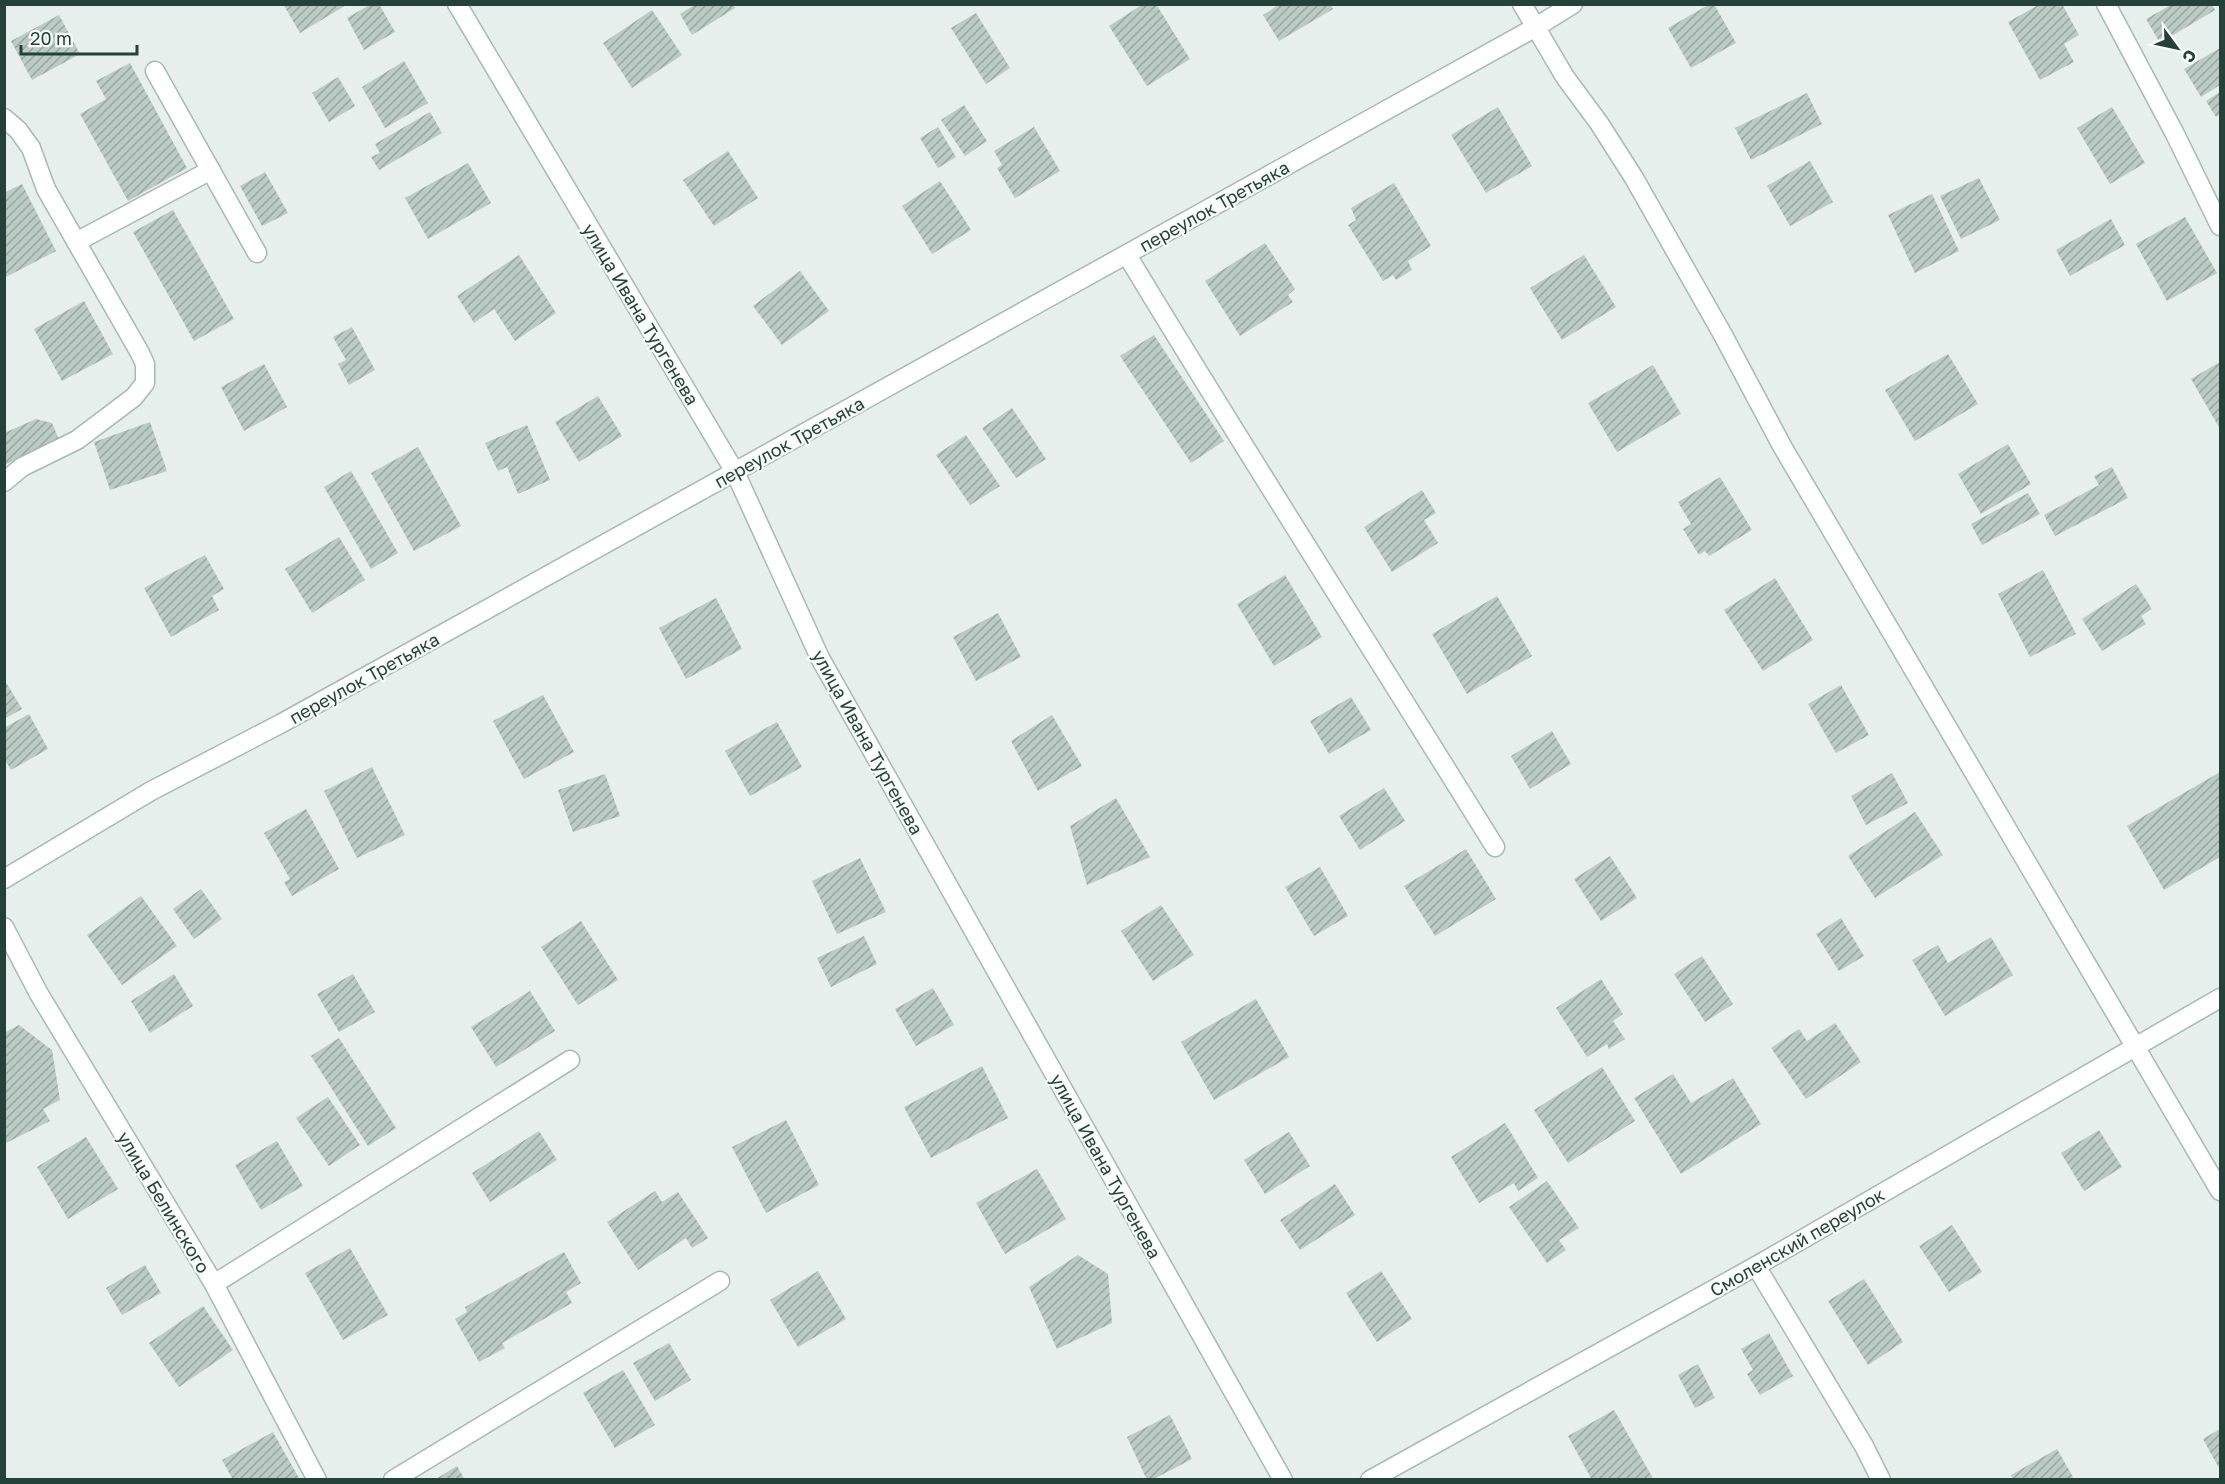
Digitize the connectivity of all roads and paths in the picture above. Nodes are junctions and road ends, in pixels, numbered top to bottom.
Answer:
1 (457, 4) edge
2 (1522, 4) edge
3 (1574, 4) edge
4 (2106, 4) edge
5 (1536, 27) junction
6 (156, 71) dead end
7 (4, 118) edge
8 (211, 170) junction
9 (2220, 226) edge
10 (76, 242) junction
11 (257, 253) dead end
12 (1127, 255) junction
13 (735, 472) junction
14 (4, 482) edge
15 (1495, 847) dead end
16 (4, 879) edge
17 (4, 927) edge
18 (2220, 998) edge
19 (2137, 1047) junction
20 (570, 1060) dead end
21 (2220, 1191) edge
22 (1756, 1266) junction
23 (720, 1281) dead end
24 (214, 1284) junction
25 (317, 1479) edge
26 (393, 1479) edge
27 (1283, 1479) edge
28 (1370, 1479) edge
29 (1881, 1479) edge

1 - 13 street, улица Ивана Тургенева
2 - 5 street
3 - 5 street, переулок Третьяка
4 - 9 street
5 - 12 street, переулок Третьяка
5 - 19 street
6 - 8 street
7 - 10 street
8 - 10 street
8 - 11 street
10 - 14 street
12 - 13 street, переулок Третьяка
12 - 15 street
13 - 16 street, переулок Третьяка
13 - 27 street, улица Ивана Тургенева
17 - 24 street, улица Белинского
18 - 19 street, Смоленский переулок
19 - 21 street
19 - 22 street, Смоленский переулок
20 - 24 street
22 - 28 street, Смоленский переулок
22 - 29 street
23 - 26 street
24 - 25 street, улица Белинского

